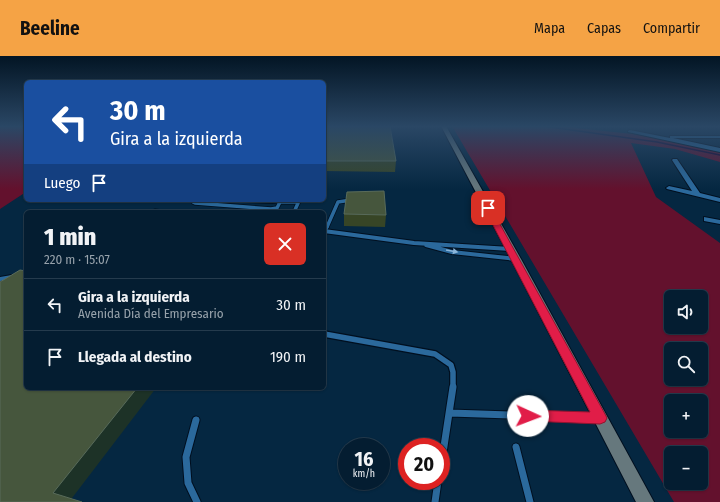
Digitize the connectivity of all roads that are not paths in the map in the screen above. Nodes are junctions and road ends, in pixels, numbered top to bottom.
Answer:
1 (454, 147) edge
2 (703, 147) edge
3 (720, 150) edge
4 (675, 160) dead end
5 (669, 188) dead end
6 (697, 194) junction
7 (354, 200) edge
8 (720, 200) edge
9 (193, 202) edge
10 (280, 202) edge
11 (707, 219) dead end
12 (720, 222) edge
13 (326, 228) edge
14 (326, 232) edge
15 (414, 243) junction
16 (510, 248) junction
17 (516, 260) junction
18 (20, 277) edge
19 (0, 279) edge
20 (326, 334) edge
21 (450, 413) junction
22 (600, 418) junction
23 (196, 420) dead end
24 (446, 438) edge
25 (516, 447) dead end
26 (437, 490) edge
27 (198, 502) edge
28 (435, 502) edge
29 (530, 502) edge
30 (645, 502) edge

1 - 16 street
2 - 3 street
4 - 6 street
5 - 6 street
6 - 8 street
7 - 13 lane
9 - 10 lane
11 - 12 street
14 - 15 lane
15 - 16 lane
15 -> 17 lane
16 - 17 street
17 - 22 street
18 - 19 lane
20 - 21 lane
21 - 22 lane
21 - 24 lane
22 - 30 street
23 - 27 lane
25 - 29 lane
26 - 28 lane

